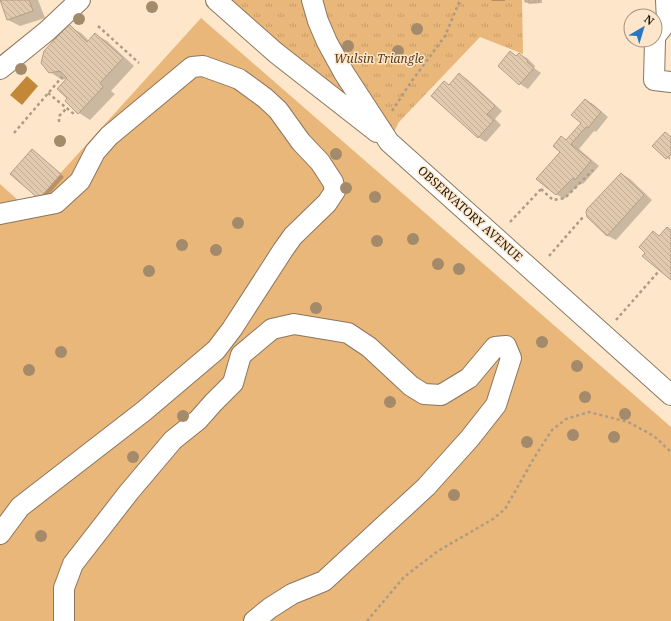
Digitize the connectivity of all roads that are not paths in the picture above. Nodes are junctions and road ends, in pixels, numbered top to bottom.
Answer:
1 (80, 0) edge
2 (216, 0) edge
3 (312, 0) edge
4 (666, 0) edge
5 (663, 26) edge
6 (655, 48) edge
7 (0, 69) edge
8 (671, 82) edge
9 (389, 142) junction
10 (0, 214) edge
11 (671, 396) edge
12 (0, 534) edge
13 (64, 621) edge
14 (254, 621) edge

1 - 7 street
2 - 9 street
3 - 9 street, OBSERVATORY AVENUE
4 - 5 street
6 - 8 street
9 - 11 street, OBSERVATORY AVENUE
10 - 12 street
13 - 14 street

